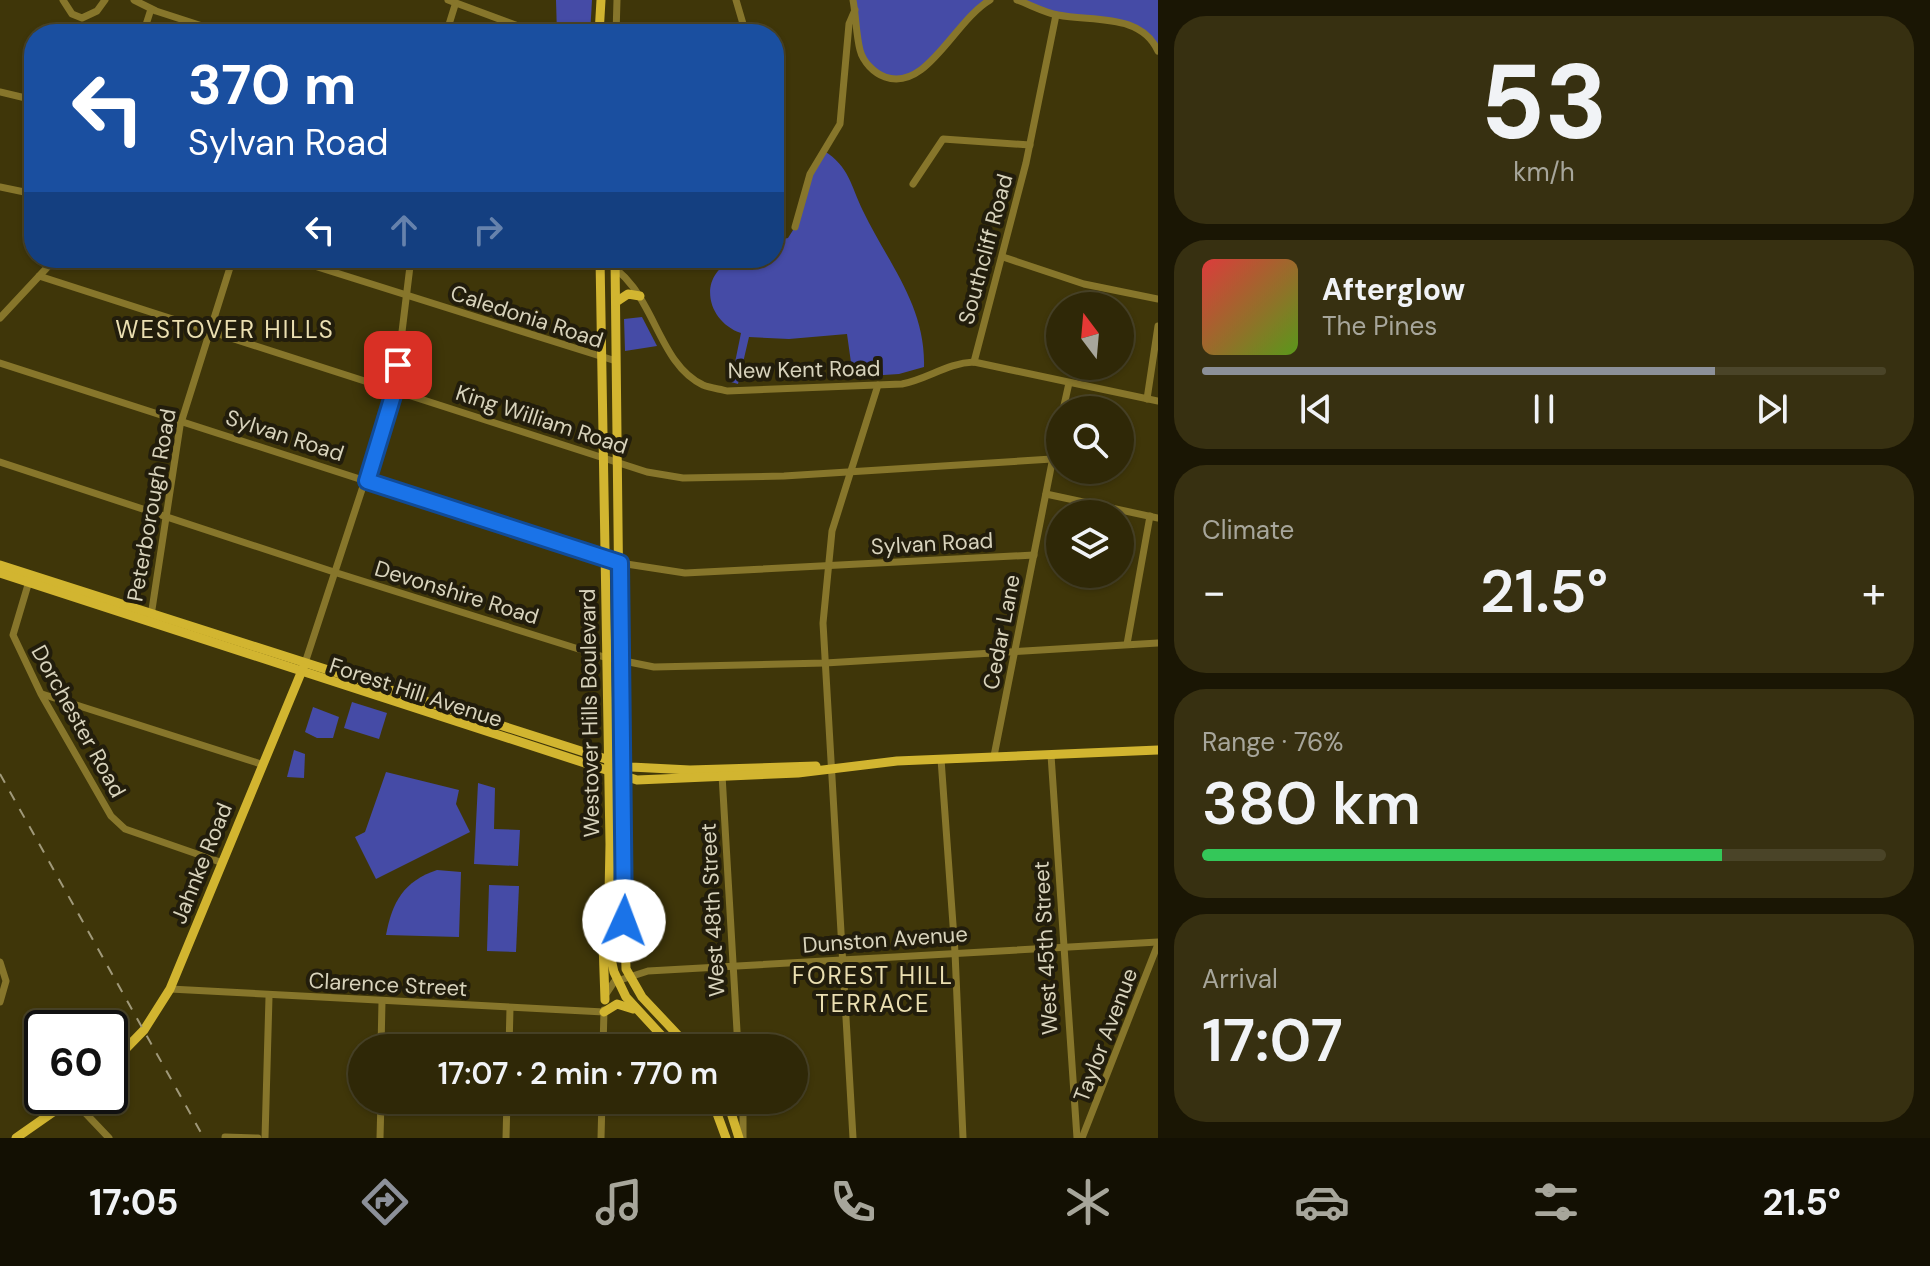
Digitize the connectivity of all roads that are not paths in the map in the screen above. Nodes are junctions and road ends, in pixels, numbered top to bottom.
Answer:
1 (63, 0) edge
2 (105, 0) edge
3 (134, 0) edge
4 (601, 0) edge
5 (617, 0) edge
6 (736, 0) edge
7 (853, 0) edge
8 (990, 0) edge
9 (1017, 0) edge
10 (451, 3) edge
11 (151, 9) junction
12 (855, 10) junction
13 (1056, 15) junction
14 (146, 24) edge
15 (197, 24) edge
16 (448, 24) edge
17 (511, 24) edge
18 (600, 24) edge
19 (616, 24) edge
20 (743, 24) edge
21 (1158, 51) edge
22 (0, 92) edge
23 (24, 98) edge
24 (1030, 145) junction
25 (913, 184) dead end
26 (0, 187) edge
27 (24, 192) edge
28 (795, 227) dead end
29 (1003, 257) junction
30 (47, 268) edge
31 (230, 268) edge
32 (320, 268) edge
33 (410, 268) edge
34 (599, 268) edge
35 (616, 268) edge
36 (620, 268) edge
37 (39, 276) junction
38 (640, 296) junction
39 (408, 297) junction
40 (1158, 299) edge
41 (616, 302) junction
42 (0, 318) edge
43 (1158, 326) edge
44 (210, 331) junction
45 (601, 359) junction
46 (616, 361) junction
47 (974, 362) junction
48 (0, 363) edge
49 (1069, 383) junction
50 (878, 385) junction
51 (395, 389) junction
52 (1066, 396) edge
53 (1147, 399) junction
54 (1158, 401) edge
55 (182, 421) junction
56 (1046, 459) edge
57 (602, 460) junction
58 (0, 462) edge
59 (619, 464) junction
60 (853, 471) junction
61 (367, 481) junction
62 (1048, 484) edge
63 (1046, 494) junction
64 (165, 516) junction
65 (1154, 517) edge
66 (1034, 555) junction
67 (604, 560) junction
68 (620, 563) junction
69 (0, 565) edge
70 (826, 567) junction
71 (0, 573) edge
72 (337, 573) junction
73 (30, 579) junction
74 (150, 618) junction
75 (1158, 643) edge
76 (1127, 644) junction
77 (1016, 650) junction
78 (604, 657) junction
79 (621, 660) junction
80 (305, 663) junction
81 (825, 663) junction
82 (301, 673) junction
83 (41, 694) junction
84 (1158, 750) edge
85 (1051, 755) junction
86 (994, 756) junction
87 (941, 759) junction
88 (606, 760) junction
89 (261, 764) junction
90 (621, 764) junction
91 (831, 767) junction
92 (607, 773) junction
93 (722, 774) junction
94 (621, 777) junction
95 (220, 862) junction
96 (608, 924) junction
97 (1158, 943) edge
98 (1063, 947) junction
99 (955, 952) junction
100 (843, 960) junction
101 (0, 962) edge
102 (733, 967) junction
103 (628, 975) junction
104 (617, 980) junction
105 (170, 989) junction
106 (269, 997) junction
107 (605, 1000) junction
108 (382, 1001) junction
109 (0, 1002) edge
110 (510, 1008) junction
111 (637, 1011) junction
112 (604, 1012) junction
113 (381, 1034) edge
114 (509, 1034) edge
115 (603, 1034) edge
116 (659, 1034) edge
117 (677, 1034) edge
118 (737, 1034) edge
119 (128, 1046) edge
120 (51, 1114) edge
121 (88, 1114) edge
122 (381, 1114) edge
123 (507, 1114) edge
124 (602, 1114) edge
125 (717, 1114) edge
126 (732, 1114) edge
127 (742, 1114) edge
128 (225, 1137) edge
129 (16, 1138) edge
130 (109, 1138) edge
131 (258, 1138) edge
132 (265, 1138) edge
133 (380, 1138) edge
134 (506, 1138) edge
135 (601, 1138) edge
136 (726, 1138) edge
137 (741, 1138) edge
138 (853, 1138) edge
139 (963, 1138) edge
140 (1080, 1138) edge

1 - 2 street
3 - 11 street
4 - 18 main road
5 - 19 street
6 - 20 street
7 - 12 street
8 - 12 street
9 - 13 street
10 - 16 street
10 - 17 street
11 - 14 street
11 - 15 street
12 - 28 street
13 - 21 street
13 - 24 street, Southcliff Road
22 - 23 street
24 - 25 street, Southcliff Road
24 - 29 street, Southcliff Road
26 - 27 street
29 - 40 street
29 - 47 street, Southcliff Road
30 - 37 street
31 - 44 street, Peterborough Road
32 - 39 street, Caledonia Road
33 - 39 street
34 - 45 main road, Westover Hills Boulevard
35 - 41 main road, Westover Hills Boulevard
36 - 38 street, New Kent Road
37 - 42 street
37 - 44 street, King William Road
38 - 41 main road
38 - 50 street, New Kent Road
39 - 45 street, Caledonia Road
39 - 51 street
41 - 46 main road, Westover Hills Boulevard
43 - 53 street
44 - 51 street, King William Road
44 - 55 street, Peterborough Road
45 - 46 street, Caledonia Road
45 - 57 main road, Westover Hills Boulevard
46 - 59 main road, Westover Hills Boulevard
47 - 49 street
47 - 50 street, New Kent Road
48 - 55 street, Sylvan Road
49 - 52 street
49 - 53 street
50 - 60 street
51 - 57 street, King William Road
51 - 61 street
53 - 54 street
55 - 61 street, Sylvan Road
55 - 64 street, Peterborough Road
56 - 60 street, King William Road
57 - 59 street, King William Road
57 - 67 main road, Westover Hills Boulevard
58 - 64 street, Devonshire Road
59 - 60 street, King William Road
59 - 68 main road, Westover Hills Boulevard
60 - 70 street
61 - 67 street, Sylvan Road
61 - 72 street
62 - 63 street, Cedar Lane
63 - 65 street
63 - 66 street, Cedar Lane
64 - 72 street, Devonshire Road
64 - 74 street, Peterborough Road
65 - 76 street
66 - 70 street, Sylvan Road
66 - 77 street, Cedar Lane
67 - 68 street, Sylvan Road
67 - 78 main road, Westover Hills Boulevard
68 - 70 street, Sylvan Road
68 - 79 main road, Westover Hills Boulevard
69 - 73 main road, Forest Hill Avenue
70 - 81 street
71 - 73 main road, Forest Hill Avenue
72 - 78 street, Devonshire Road
72 - 80 street
73 - 74 main road, Forest Hill Avenue
73 - 83 street, Dorchester Road
74 - 80 main road, Forest Hill Avenue
74 - 82 main road, Forest Hill Avenue
75 - 76 street, Devonshire Road
76 - 77 street, Devonshire Road
77 - 81 street, Devonshire Road
77 - 86 street, Cedar Lane
78 - 79 street, Devonshire Road
78 - 88 main road, Westover Hills Boulevard
79 - 81 street, Devonshire Road
79 - 90 main road, Westover Hills Boulevard
80 - 82 main road, Jahnke Road
80 - 88 main road, Forest Hill Avenue
81 - 91 street
82 - 89 main road, Jahnke Road
82 - 92 main road, Forest Hill Avenue
83 - 89 street
83 - 95 street, Dorchester Road
84 - 85 main road, Forest Hill Avenue
85 - 86 main road, Forest Hill Avenue
85 - 98 street, West 45th Street
86 - 87 main road, Forest Hill Avenue
87 - 91 main road, Forest Hill Avenue
87 - 99 street
88 - 90 main road, Forest Hill Avenue
88 - 92 main road, Westover Hills Boulevard
89 - 95 main road, Jahnke Road
90 - 93 main road, Forest Hill Avenue
90 - 94 main road, Westover Hills Boulevard
91 - 93 main road, Forest Hill Avenue
91 - 100 street
92 - 94 main road, Forest Hill Avenue
92 - 96 main road, Westover Hills Boulevard
93 - 94 main road, Forest Hill Avenue
93 - 102 street, West 48th Street
94 - 103 main road, Westover Hills Boulevard
95 - 105 main road, Jahnke Road
96 - 104 main road, Westover Hills Boulevard
96 - 107 main road
97 - 98 street, Dunston Avenue
97 - 140 street, Taylor Avenue
98 - 99 street, Dunston Avenue
98 - 140 street, West 45th Street
99 - 100 street, Dunston Avenue
99 - 139 street
100 - 102 street, Dunston Avenue
100 - 138 street
101 - 109 street
102 - 103 street, Dunston Avenue
102 - 118 street, West 48th Street
103 - 104 street, Dunston Avenue
103 - 117 main road, Westover Hills Boulevard
104 - 107 street
104 - 111 main road, Westover Hills Boulevard
105 - 106 street, Clarence Street
105 - 119 main road, Jahnke Road
106 - 108 street, Clarence Street
106 - 132 street
107 - 112 street
108 - 110 street, Clarence Street
108 - 113 street
110 - 112 street, Clarence Street
110 - 114 street
111 - 112 main road
111 - 116 main road, Westover Hills Boulevard
112 - 115 street
120 - 129 main road
121 - 130 street
122 - 133 street
123 - 134 street
124 - 135 street
125 - 136 main road
126 - 137 main road
127 - 137 street
128 - 131 street

